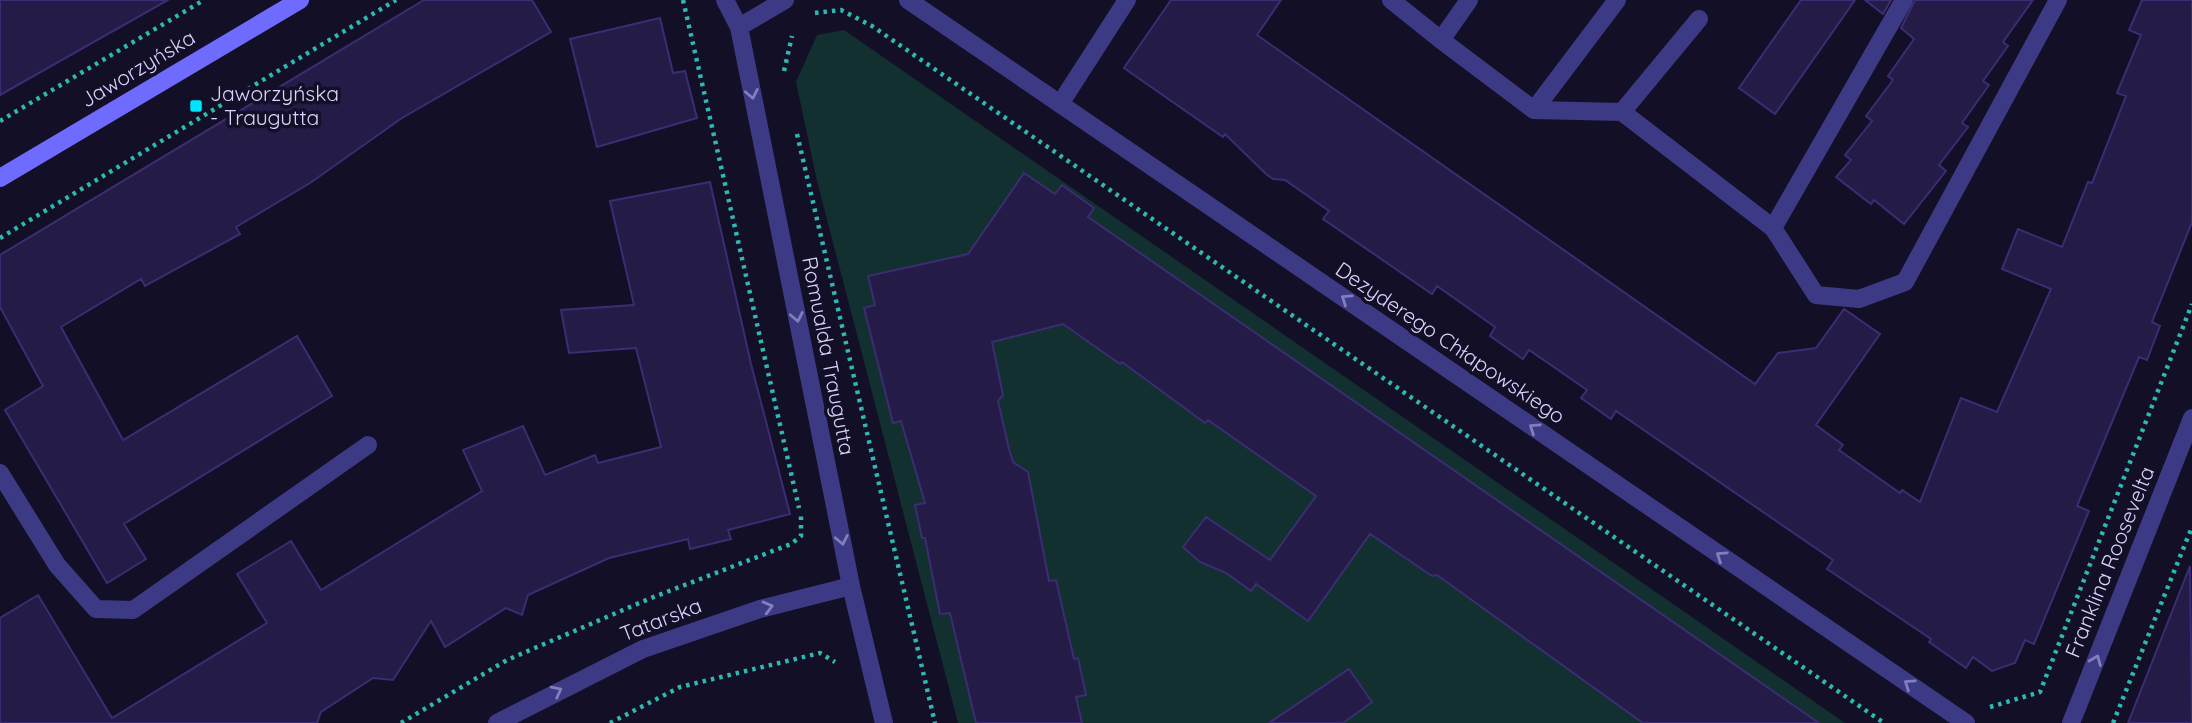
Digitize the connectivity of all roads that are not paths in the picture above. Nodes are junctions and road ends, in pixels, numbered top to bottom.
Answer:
1 (300, 0) edge
2 (725, 0) edge
3 (785, 0) edge
4 (908, 0) edge
5 (1127, 0) edge
6 (1391, 0) edge
7 (1469, 0) edge
8 (1617, 0) edge
9 (1904, 0) edge
10 (2058, 0) edge
11 (1699, 19) dead end
12 (739, 27) junction
13 (1441, 40) junction
14 (1060, 104) junction
15 (1534, 110) junction
16 (1622, 112) junction
17 (0, 178) edge
18 (1773, 228) junction
19 (2192, 418) edge
20 (368, 445) dead end
21 (0, 473) edge
22 (851, 586) junction
23 (497, 723) edge
24 (884, 723) edge
25 (1966, 723) edge
26 (2071, 723) edge

1 - 17 street, Jaworzyńska
2 - 12 street, Romualda Traugutta
3 - 12 street
4 - 14 street, Dezyderego Chłapowskiego
5 - 14 street
6 - 13 street
7 - 13 street
8 - 15 street
9 - 18 street
10 - 18 street
11 - 16 street
12 -> 22 street, Romualda Traugutta
13 - 15 street
25 -> 14 street, Dezyderego Chłapowskiego
15 - 16 street
16 - 18 street
26 -> 19 street, Franklina Roosevelta
20 - 21 street
23 -> 22 street, Tatarska
22 - 24 street, Romualda Traugutta

